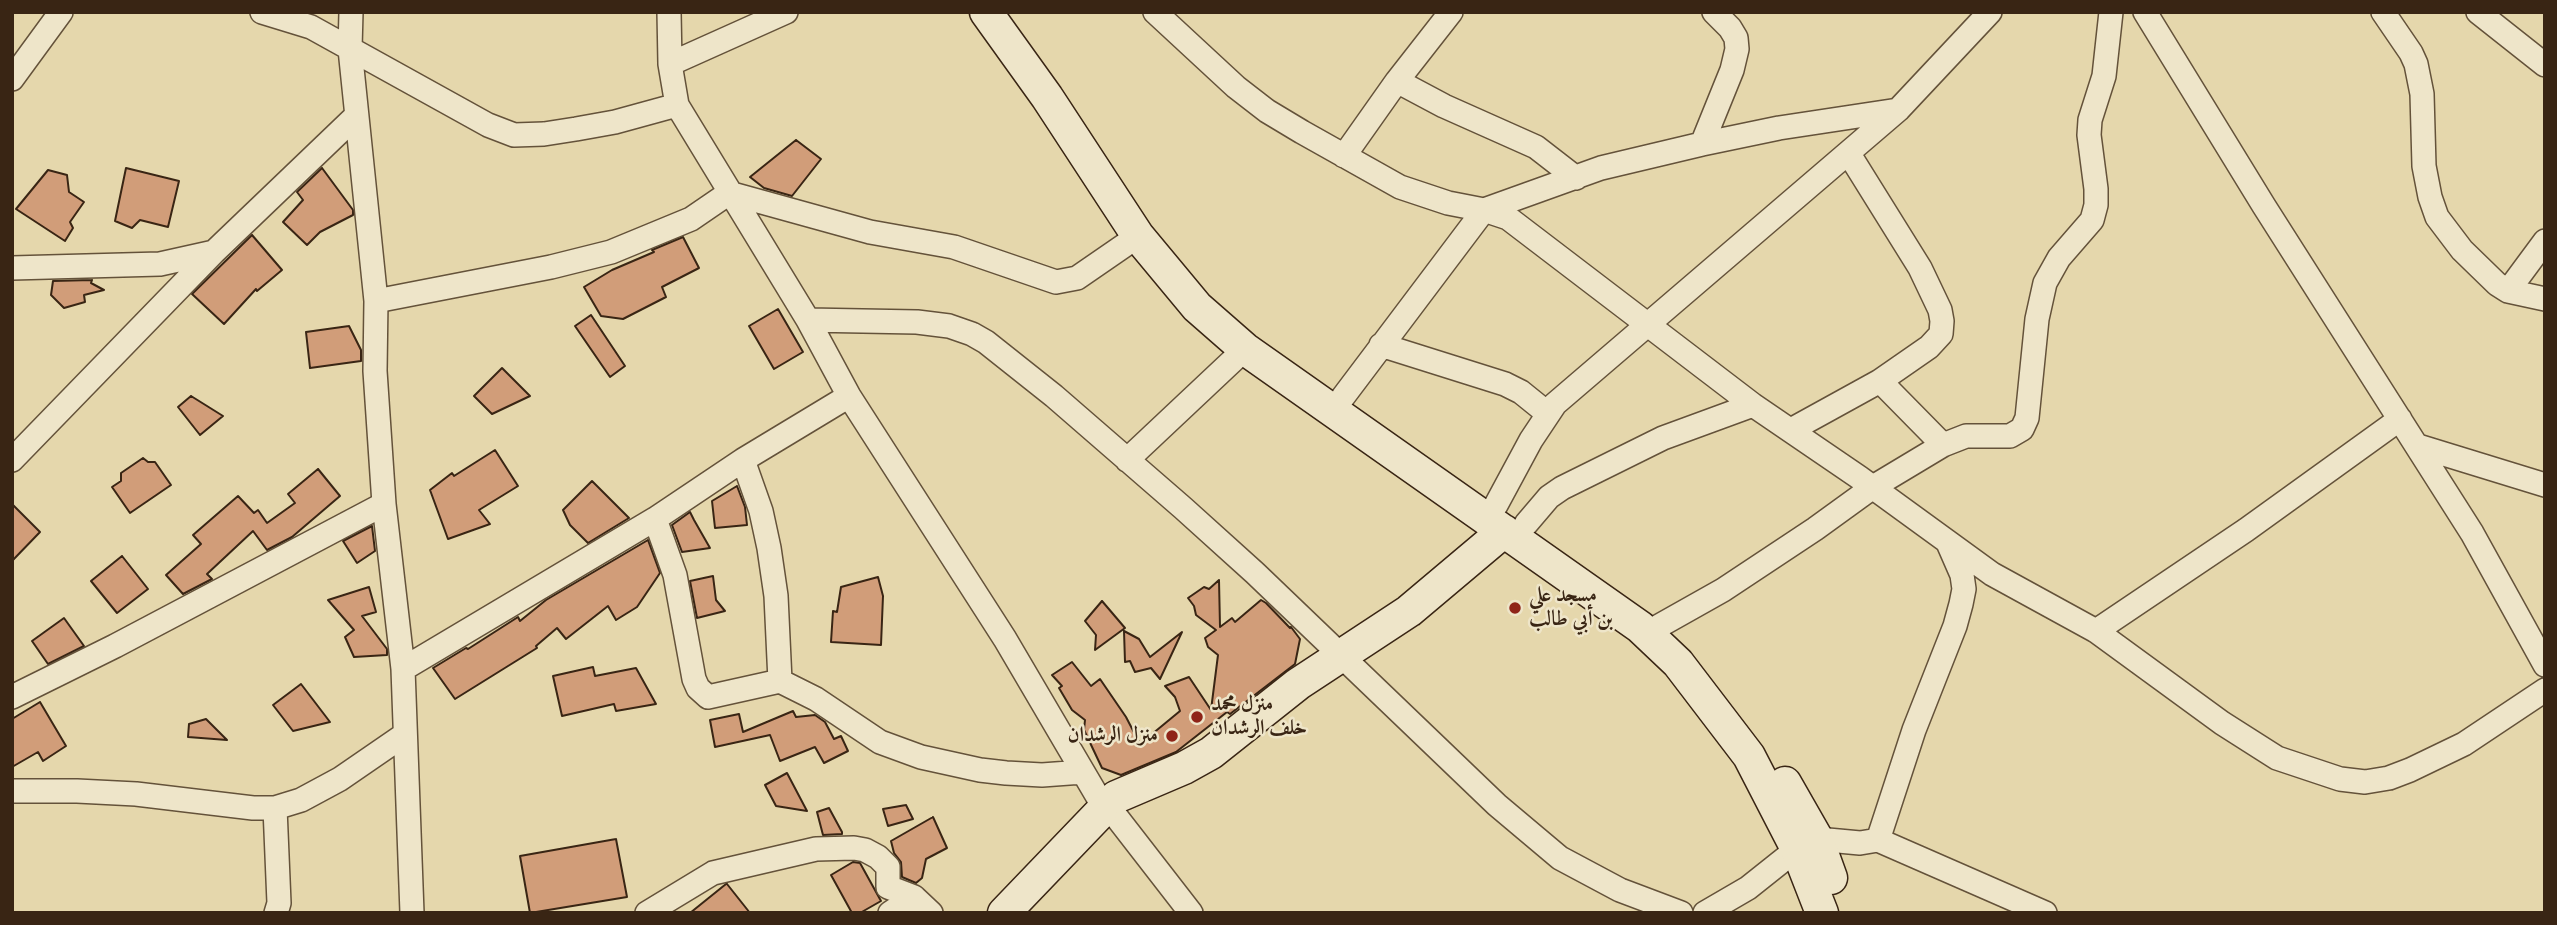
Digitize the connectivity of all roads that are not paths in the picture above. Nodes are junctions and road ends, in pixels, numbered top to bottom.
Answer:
1 (61, 12) edge
2 (262, 12) edge
3 (351, 12) edge
4 (669, 12) edge
5 (786, 12) edge
6 (986, 12) edge
7 (1010, 12) edge
8 (1155, 12) edge
9 (1451, 12) edge
10 (1714, 12) edge
11 (1990, 12) edge
12 (2111, 12) edge
13 (2145, 12) edge
14 (2383, 12) edge
15 (2478, 12) edge
16 (350, 49) junction
17 (670, 64) junction
18 (2545, 65) edge
19 (12, 79) edge
20 (1397, 80) junction
21 (677, 105) junction
22 (1898, 110) junction
23 (356, 116) junction
24 (1702, 144) junction
25 (1849, 154) junction
26 (1344, 156) junction
27 (1576, 178) junction
28 (729, 193) junction
29 (1484, 210) junction
30 (1138, 236) junction
31 (2545, 241) edge
32 (214, 251) junction
33 (12, 268) edge
34 (2508, 291) junction
35 (2545, 299) edge
36 (376, 301) junction
37 (808, 320) junction
38 (1647, 324) junction
39 (1381, 345) junction
40 (1245, 349) junction
41 (1880, 381) junction
42 (849, 396) junction
43 (1343, 397) junction
44 (1753, 405) junction
45 (1547, 413) junction
46 (2400, 419) junction
47 (1791, 430) junction
48 (1943, 445) junction
49 (2418, 446) junction
50 (12, 460) edge
51 (743, 460) junction
52 (1128, 460) junction
53 (2545, 485) edge
54 (1873, 487) junction
55 (384, 505) junction
56 (655, 519) junction
57 (1509, 520) junction
58 (1948, 543) junction
59 (1660, 626) junction
60 (2096, 631) junction
61 (1341, 657) junction
62 (2545, 665) edge
63 (403, 669) junction
64 (780, 681) junction
65 (2545, 691) edge
66 (12, 697) edge
67 (404, 735) junction
68 (12, 791) edge
69 (1103, 799) junction
70 (275, 808) junction
71 (1869, 842) junction
72 (1812, 856) junction
73 (914, 897) junction
74 (1644, 906) edge
75 (276, 913) edge
76 (412, 913) edge
77 (647, 913) edge
78 (890, 913) edge
79 (931, 913) edge
80 (1004, 913) edge
81 (1191, 913) edge
82 (1681, 913) edge
83 (1705, 913) edge
84 (1822, 913) edge
85 (1841, 913) edge
86 (2045, 913) edge

1 - 19 street
2 - 16 street
3 - 16 street
4 - 17 street
5 - 17 street
6 - 30 main road
7 - 43 main road
8 - 26 street
9 - 20 street
10 - 24 street
11 - 22 street
12 - 48 street
13 - 46 street
14 - 34 street
15 - 18 street
16 - 21 street
16 - 23 street
17 - 21 street
20 - 26 street
20 - 27 street
21 - 28 street
22 - 24 street
22 - 25 street
23 - 32 street
23 - 36 street
24 - 27 street
25 - 38 street
25 - 41 street
26 - 29 street
27 - 29 street
28 - 30 street
28 - 36 street
28 - 37 street
29 - 38 street
29 - 39 street
30 - 40 main road
31 - 34 street
32 - 33 street
32 - 50 street
34 - 35 street
36 - 55 street
37 - 42 street
37 - 52 street
38 - 44 street
38 - 45 street
39 - 43 street
39 - 45 street
40 - 52 street
40 - 57 main road
41 - 47 street
41 - 48 street
42 - 51 street
42 - 69 street
43 - 57 main road
44 - 47 street
44 - 57 street
45 - 57 street
46 - 49 street
46 - 60 street
47 - 54 street
48 - 54 street
49 - 53 street
49 - 62 street
51 - 56 street
51 - 64 street
52 - 61 street
54 - 58 street
54 - 59 street
55 - 63 street
55 - 66 street
56 - 63 street
56 - 64 street
57 - 59 main road
57 - 61 main road
57 - 72 main road
58 - 60 street
58 - 71 street
59 - 72 main road
60 - 65 street
61 - 69 main road
61 - 74 street
63 - 67 street
64 - 69 street
67 - 70 street
67 - 76 street
68 - 70 street
69 - 80 main road
69 - 81 street
70 - 75 street
71 - 72 street
71 - 86 street
72 - 83 street
72 - 84 main road
72 - 85 main road
73 - 77 street
73 - 78 street
73 - 79 street
74 - 82 street

